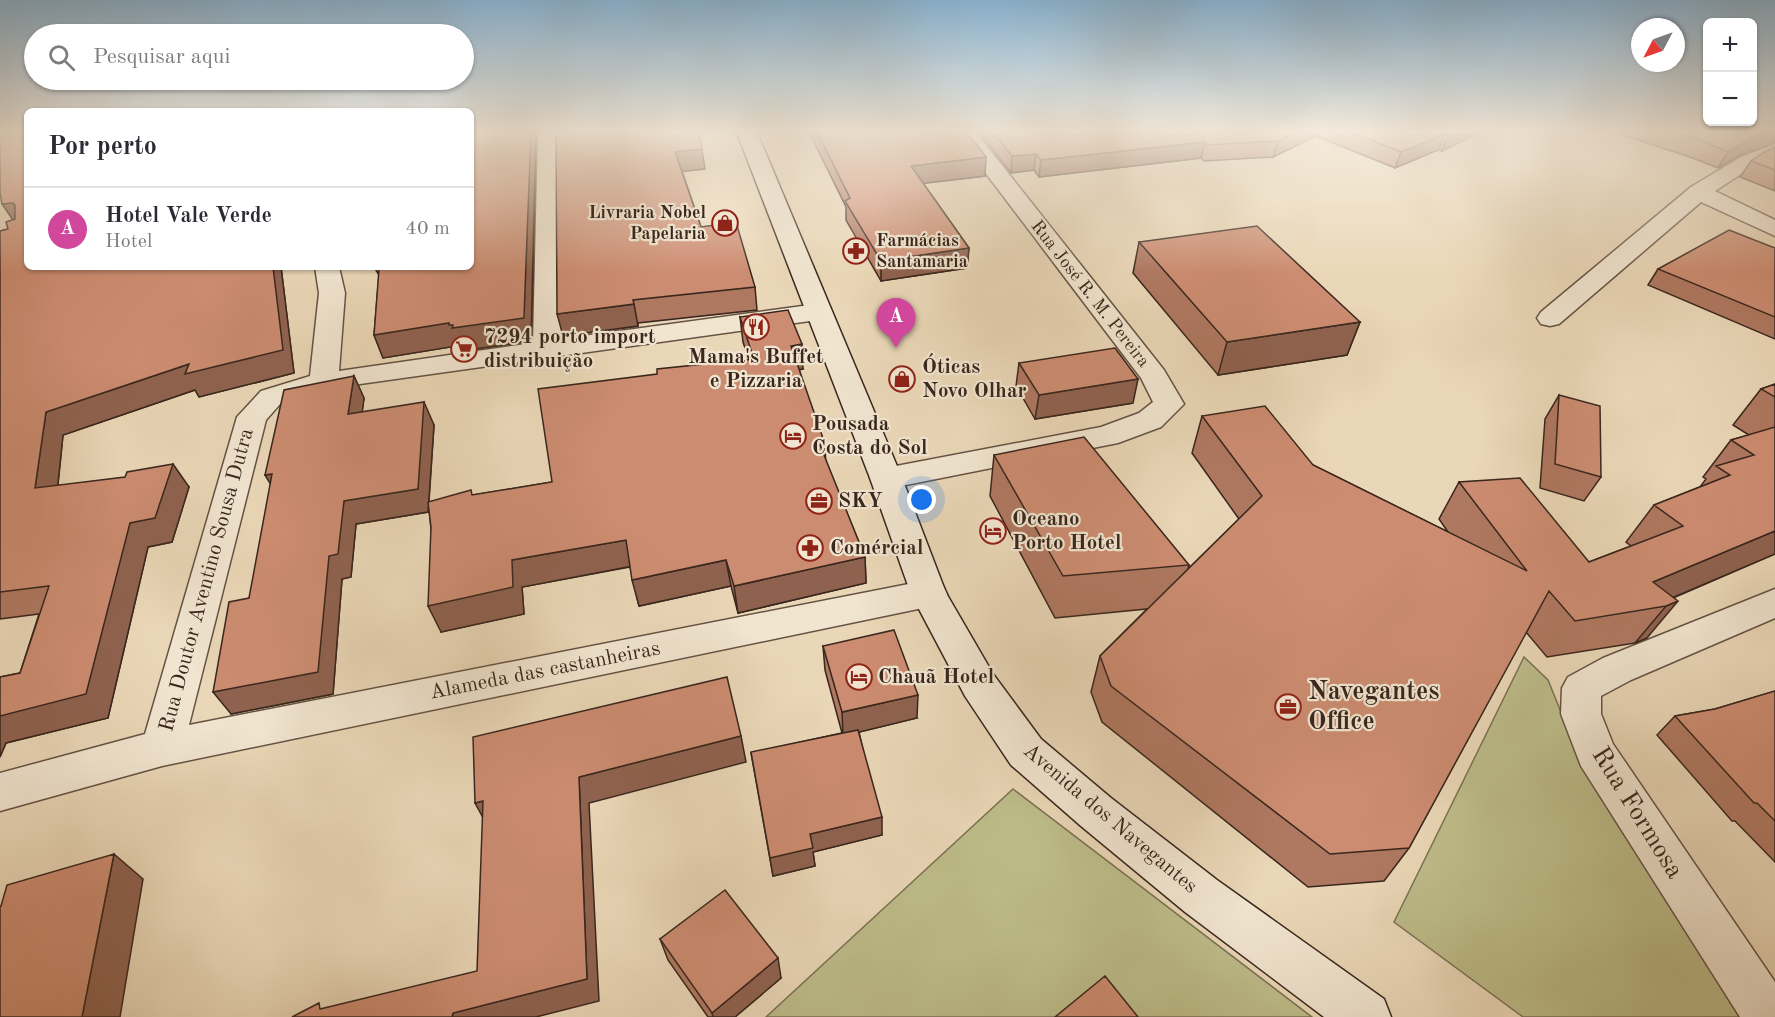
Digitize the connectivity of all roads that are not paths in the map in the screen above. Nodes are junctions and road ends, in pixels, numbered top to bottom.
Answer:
1 (549, 177) edge
2 (765, 177) edge
3 (1000, 177) edge
4 (1721, 177) edge
5 (1699, 192) junction
6 (1775, 229) edge
7 (328, 270) edge
8 (817, 312) junction
9 (1550, 318) dead end
10 (547, 348) junction
11 (324, 381) junction
12 (886, 478) junction
13 (929, 594) junction
14 (1775, 603) edge
15 (162, 748) junction
16 (0, 792) edge
17 (1366, 1017) edge
18 (1769, 1017) edge

1 - 10 street
2 - 8 street, Avenida dos Navegantes
3 - 12 street, Rua José R. M. Pereira
4 - 5 street
5 - 6 street
5 - 9 street
7 - 11 street
8 - 10 street, Rua Doutor Aventino Sousa Dutra
8 - 12 street, Avenida dos Navegantes
10 - 11 street, Rua Doutor Aventino Sousa Dutra
11 - 15 street, Rua Doutor Aventino Sousa Dutra
12 - 13 street, Avenida dos Navegantes
13 - 15 street, Alameda das castanheiras
13 - 17 street, Avenida dos Navegantes
14 - 18 street, Rua Formosa
15 - 16 street, Alameda das castanheiras

